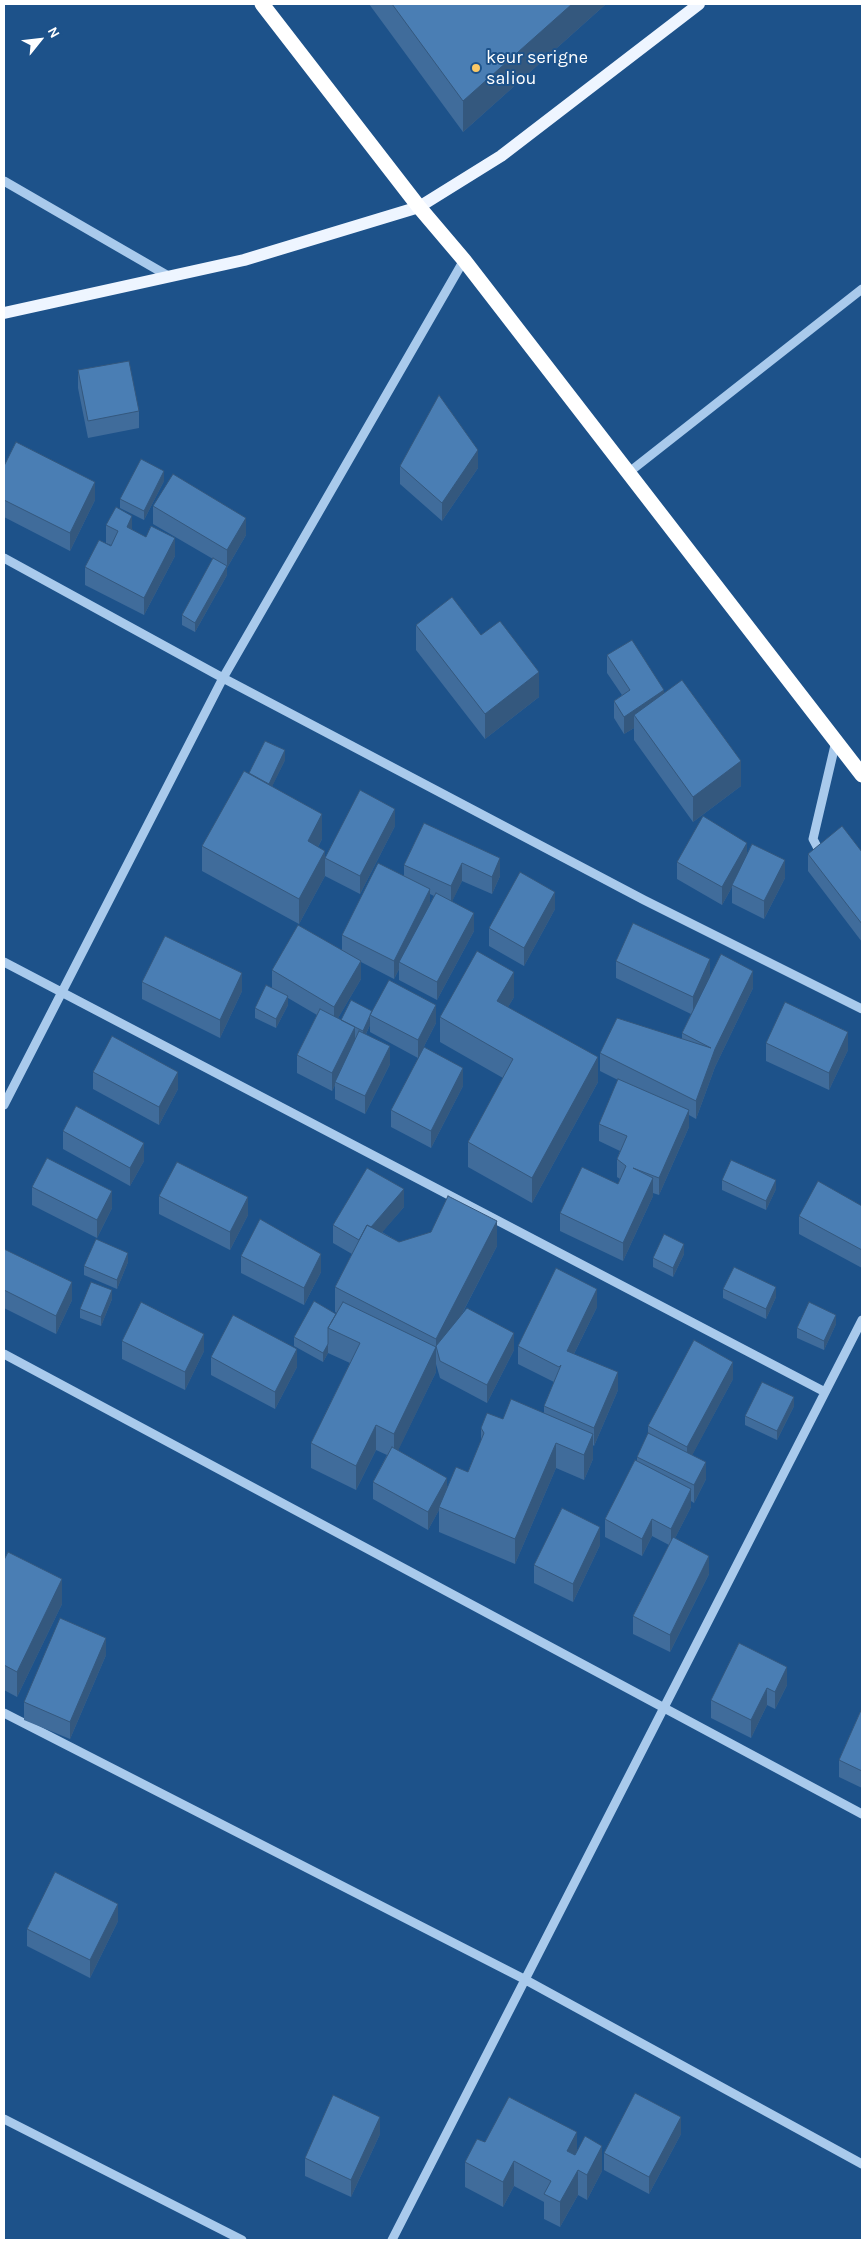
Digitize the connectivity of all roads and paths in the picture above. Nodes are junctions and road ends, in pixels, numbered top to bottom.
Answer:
1 (262, 4) edge
2 (699, 4) edge
3 (4, 181) edge
4 (419, 207) junction
5 (464, 260) junction
6 (172, 278) junction
7 (862, 289) edge
8 (4, 314) edge
9 (628, 473) junction
10 (4, 558) edge
11 (223, 678) junction
12 (836, 741) junction
13 (862, 775) edge
14 (823, 859) edge
15 (4, 962) edge
16 (61, 993) junction
17 (862, 1009) edge
18 (4, 1105) edge
19 (862, 1320) edge
20 (4, 1354) edge
21 (825, 1392) junction
22 (664, 1708) junction
23 (4, 1714) edge
24 (862, 1814) edge
25 (524, 1979) junction
26 (4, 2119) edge
27 (862, 2164) edge
28 (242, 2240) edge
29 (392, 2240) edge

1 - 4 highway
2 - 4 main road
3 - 6 street
4 - 5 highway
4 - 6 main road
5 - 9 highway
5 - 11 street
6 - 8 main road
7 - 9 street
9 - 12 highway
10 - 11 street
11 - 16 street
11 - 17 street
12 - 13 highway
12 - 14 street
15 - 16 street
16 - 18 street
16 - 21 street
19 - 21 street
20 - 22 street
21 - 22 street
22 - 24 street
22 - 25 street
23 - 25 street
25 - 27 street
25 - 29 street
26 - 28 street

